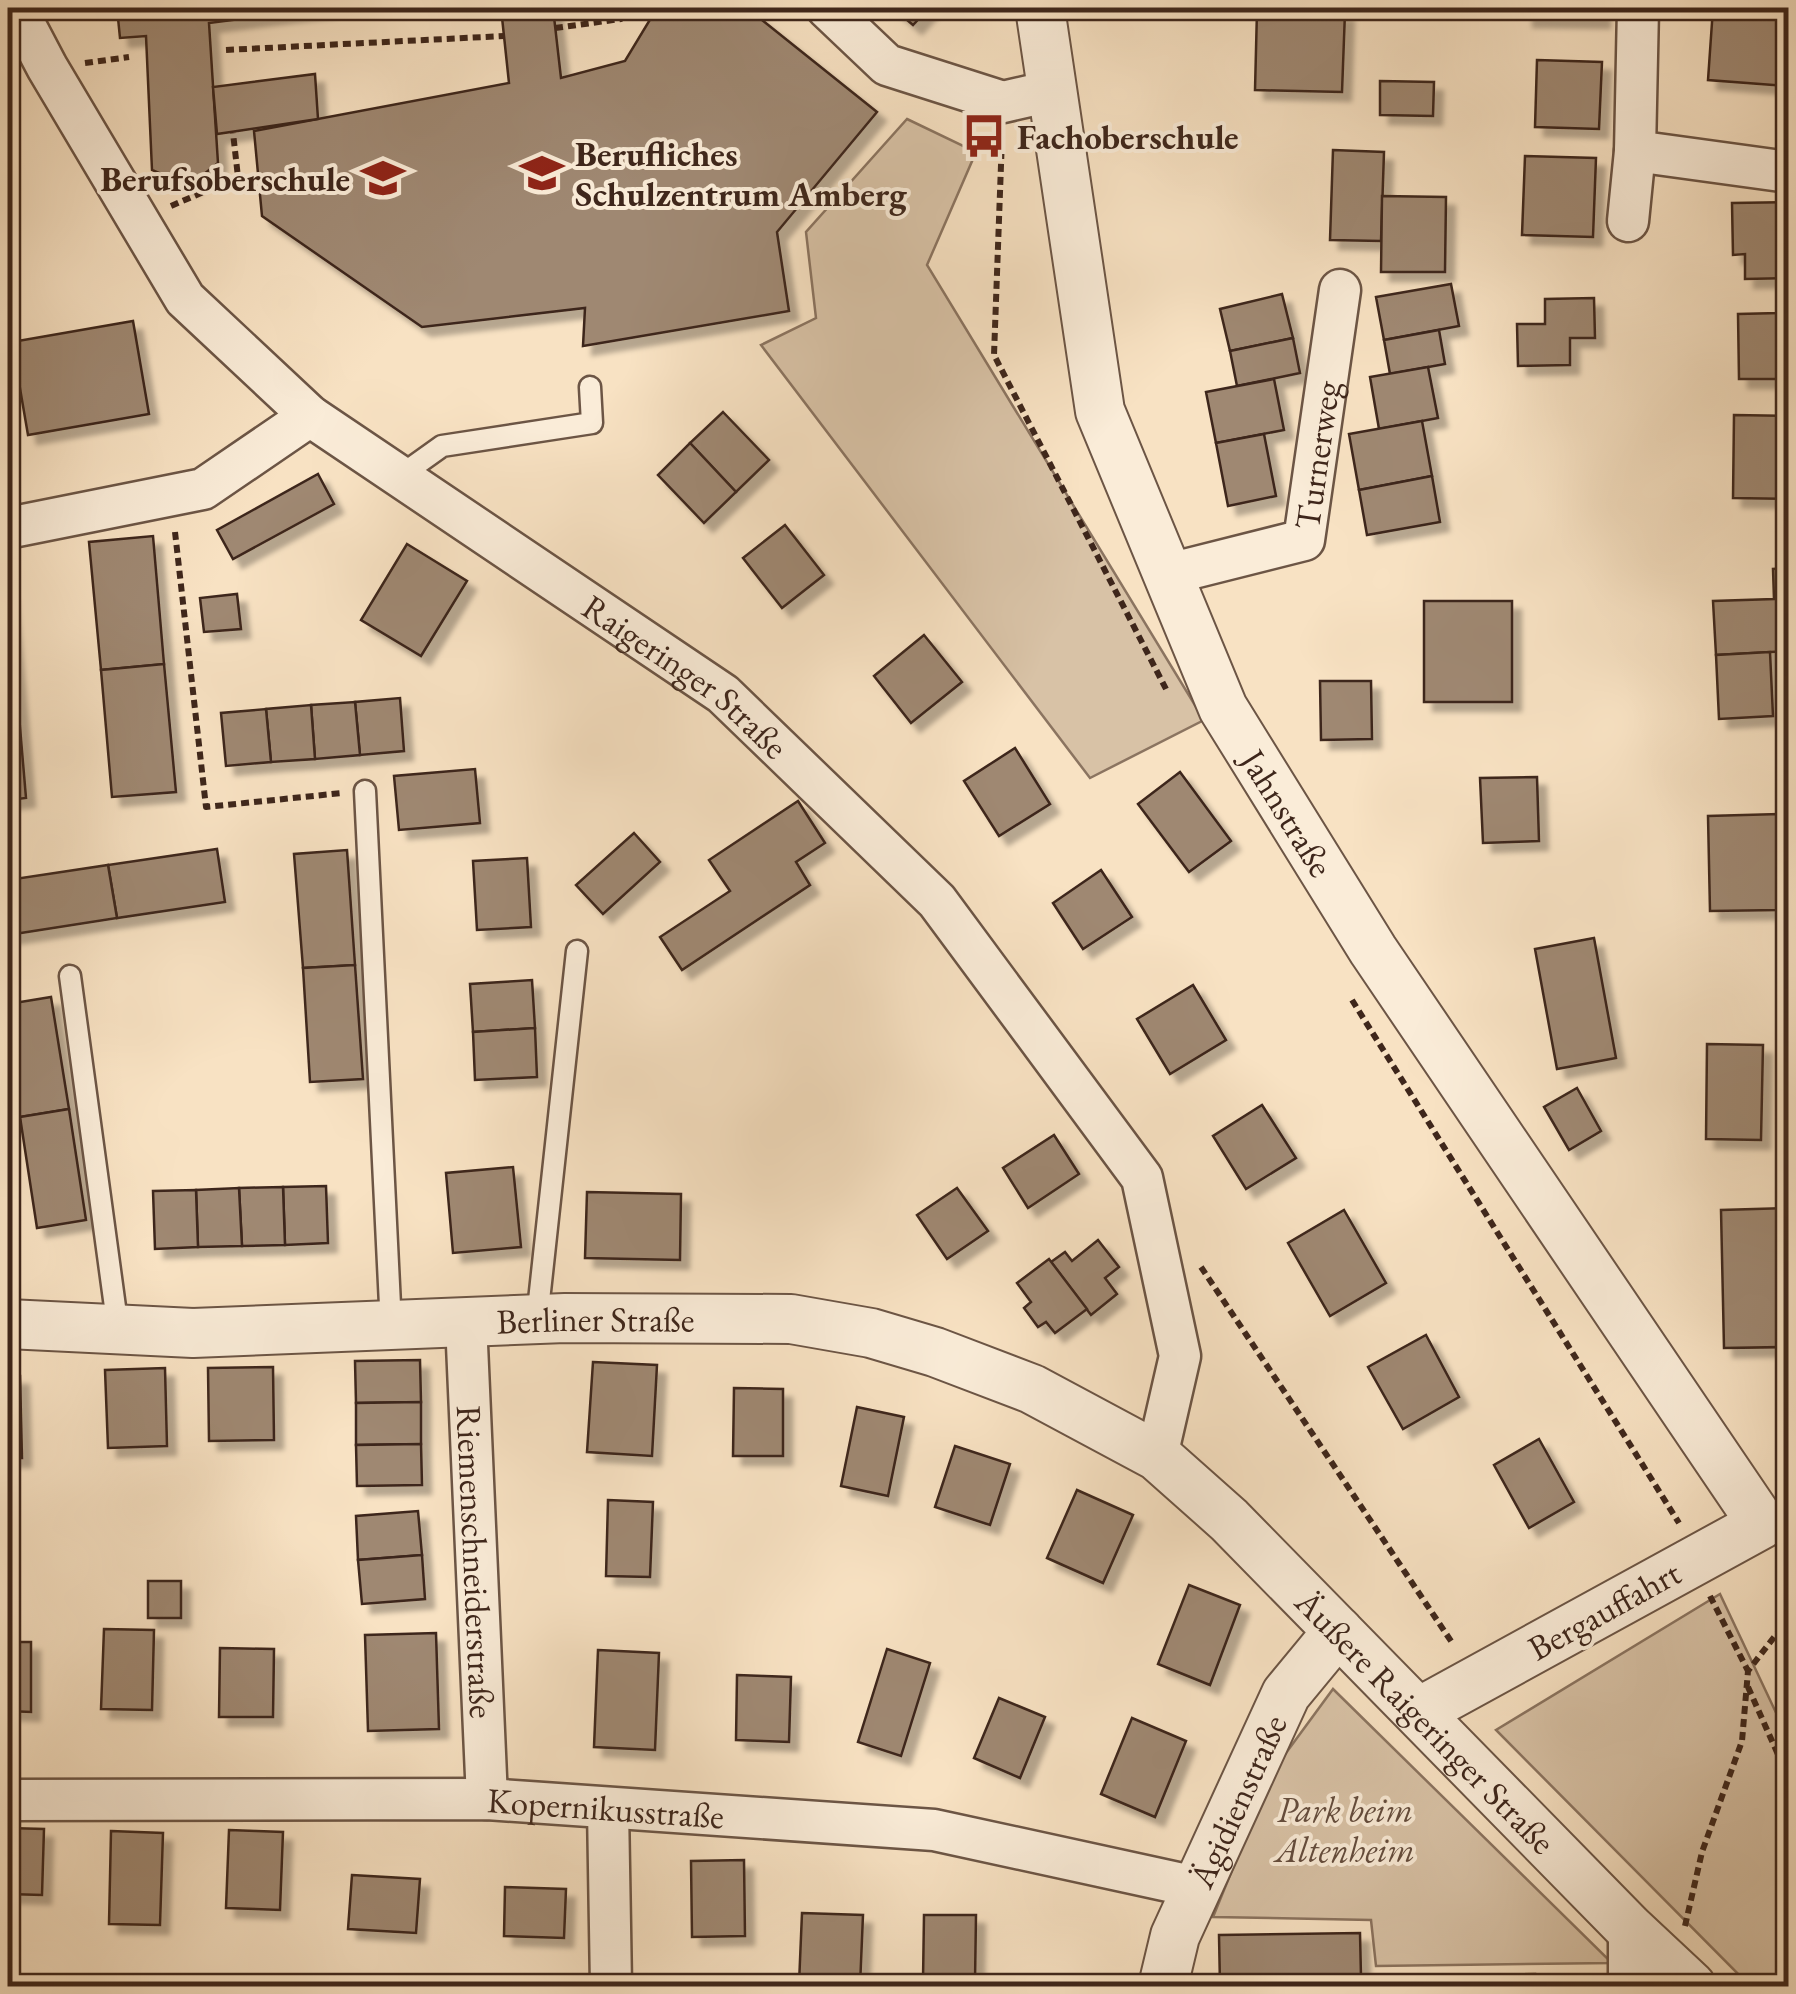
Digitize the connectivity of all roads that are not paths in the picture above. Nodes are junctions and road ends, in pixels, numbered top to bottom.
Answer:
1 (827, 8) edge
2 (1040, 8) edge
3 (1638, 8) edge
4 (19, 31) edge
5 (1051, 91) junction
6 (1634, 151) junction
7 (1788, 172) edge
8 (1628, 221) dead end
9 (1340, 290) dead end
10 (590, 387) dead end
11 (310, 416) junction
12 (400, 476) junction
13 (8, 528) edge
14 (1169, 574) junction
15 (364, 791) road end
16 (578, 951) dead end
17 (70, 976) dead end
18 (537, 1320) junction
19 (466, 1322) junction
20 (8, 1324) edge
21 (391, 1326) junction
22 (118, 1331) junction
23 (1158, 1456) junction
24 (1775, 1515) edge
25 (1338, 1632) junction
26 (1419, 1712) junction
27 (487, 1799) junction
28 (8, 1800) edge
29 (608, 1808) junction
30 (1196, 1888) junction
31 (1630, 1928) junction
32 (1683, 1979) edge
33 (611, 1986) edge
34 (1163, 1986) edge
35 (1629, 1986) edge

1 - 5 street
2 - 5 street, Jahnstraße
3 - 6 street
4 - 11 street, Raigeringer Straße
5 - 14 street, Jahnstraße
6 - 7 street
6 - 8 street
9 - 14 street, Turnerweg
10 - 12 lane
11 - 12 street, Raigeringer Straße
11 - 13 street
12 - 23 street, Raigeringer Straße
14 - 24 street, Jahnstraße
15 - 21 lane
16 - 18 lane
17 - 22 lane
18 - 19 street, Berliner Straße
18 - 23 street, Berliner Straße
19 - 21 street, Berliner Straße
19 - 27 street, Riemenschneiderstraße
20 - 22 street, Berliner Straße
21 - 22 street, Berliner Straße
23 - 25 street, Äußere Raigeringer Straße
24 - 26 street, Bergauffahrt
25 - 26 street, Äußere Raigeringer Straße
25 - 30 street, Ägidienstraße
26 - 31 street, Äußere Raigeringer Straße
27 - 28 street, Kopernikusstraße
27 - 29 street, Kopernikusstraße
29 - 30 street, Kopernikusstraße
29 - 33 street
30 - 34 street, Ägidienstraße
31 - 32 street, Äußere Raigeringer Straße
31 - 35 street

